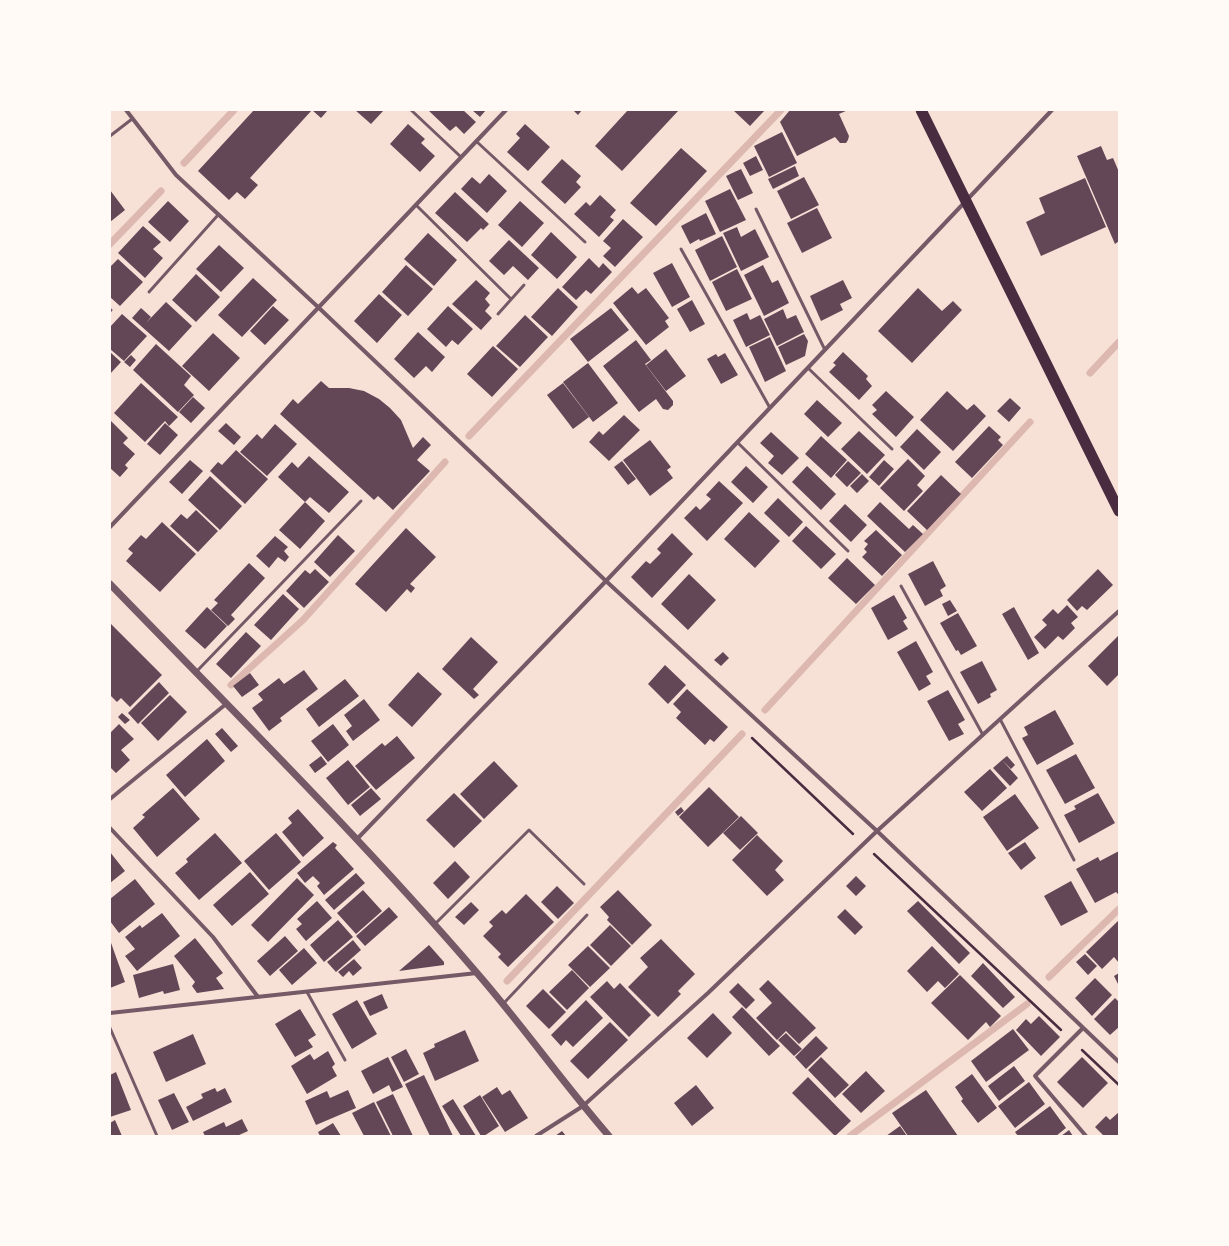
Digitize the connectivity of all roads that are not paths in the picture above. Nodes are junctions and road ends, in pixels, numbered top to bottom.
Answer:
1 (411, 110) edge
2 (506, 110) edge
3 (921, 110) edge
4 (1052, 110) edge
5 (128, 111) edge
6 (132, 119) junction
7 (110, 136) edge
8 (476, 141) junction
9 (461, 157) junction
10 (966, 201) junction
11 (416, 205) junction
12 (756, 209) dead end
13 (218, 215) junction
14 (585, 242) dead end
15 (681, 249) dead end
16 (524, 285) dead end
17 (149, 292) dead end
18 (511, 299) junction
19 (318, 307) junction
20 (498, 314) dead end
21 (825, 350) junction
22 (808, 368) junction
23 (770, 408) junction
24 (738, 443) junction
25 (892, 448) dead end
26 (361, 501) dead end
27 (1119, 512) edge
28 (110, 527) edge
29 (848, 550) dead end
30 (606, 581) junction
31 (110, 584) edge
32 (901, 586) dead end
33 (1119, 611) edge
34 (196, 673) junction
35 (226, 704) junction
36 (1000, 719) junction
37 (983, 735) junction
38 (110, 799) edge
39 (110, 828) edge
40 (877, 831) junction
41 (357, 840) junction
42 (1074, 860) dead end
43 (584, 884) dead end
44 (587, 915) dead end
45 (434, 925) junction
46 (477, 973) junction
47 (307, 992) junction
48 (258, 997) junction
49 (503, 1004) junction
50 (110, 1013) edge
51 (110, 1028) edge
52 (1083, 1028) junction
53 (345, 1060) dead end
54 (1119, 1062) edge
55 (583, 1106) junction
56 (157, 1136) edge
57 (536, 1136) edge
58 (609, 1136) edge
59 (1086, 1136) edge

1 - 9 lane
2 - 8 street
3 - 10 highway
4 - 10 street
5 - 6 street
6 - 7 lane
6 - 13 street
8 - 9 street
8 - 14 lane
9 - 11 street
10 - 21 street
10 - 27 highway
11 - 18 lane
11 - 19 street
12 - 21 lane
13 - 17 lane
13 - 19 street
15 - 23 lane
16 - 18 lane
18 - 20 lane
19 - 28 street
19 - 30 street
21 - 22 street
22 - 23 street
22 - 25 lane
23 - 24 street
24 - 29 lane
24 - 30 street
26 - 34 lane
30 - 40 street
30 - 41 street
31 - 34 street
32 - 37 lane
33 - 36 street
34 - 35 street
35 - 38 street
35 - 41 street
36 - 37 street
36 - 42 lane
37 - 40 street
39 - 48 street
40 - 52 street
40 - 55 street
41 - 45 street
43 - 45 lane
44 - 49 lane
45 - 46 street
46 - 47 street
46 - 49 street
47 - 48 street
47 - 53 lane
48 - 50 street
49 - 55 street
51 - 56 lane
52 - 54 street
52 - 59 street
55 - 57 street
55 - 58 street

